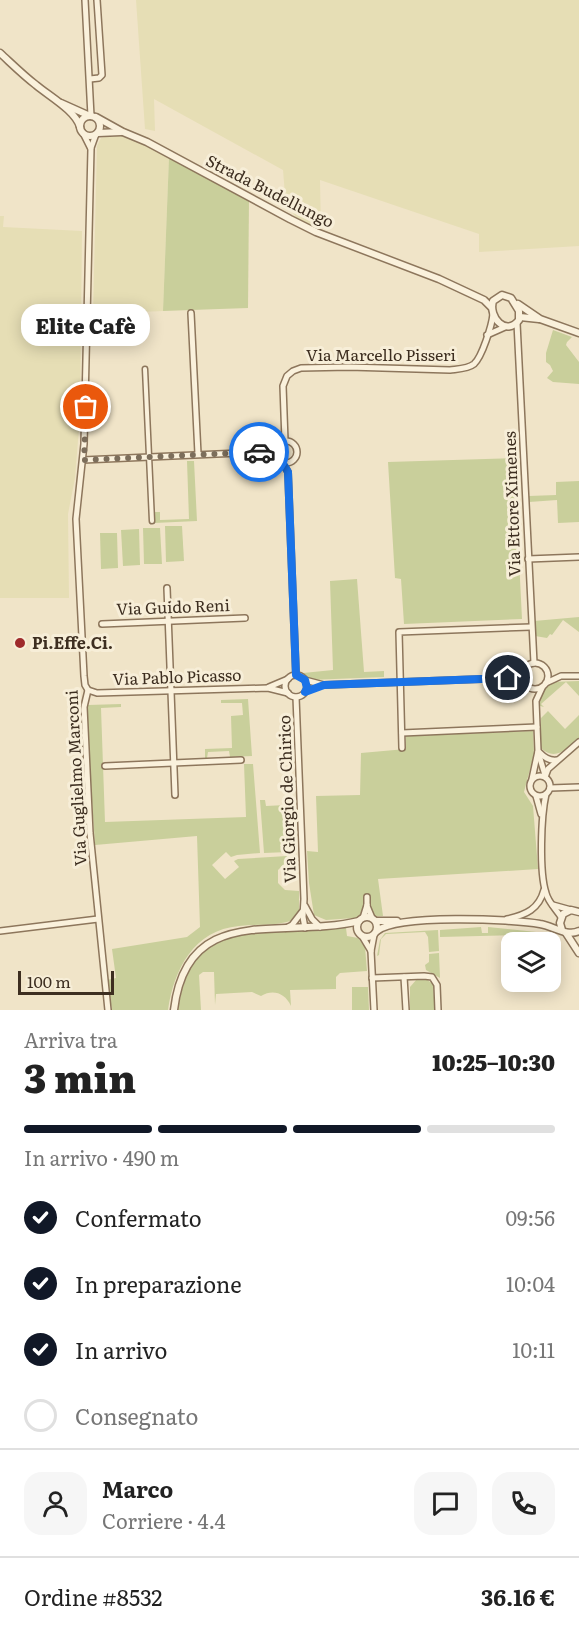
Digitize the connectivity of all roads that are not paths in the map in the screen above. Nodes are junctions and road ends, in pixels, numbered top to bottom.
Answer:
1 (85, 0) edge
2 (97, 0) edge
3 (0, 53) edge
4 (90, 79) junction
5 (58, 102) junction
6 (92, 116) junction
7 (82, 130) junction
8 (124, 132) junction
9 (97, 133) junction
10 (91, 150) junction
11 (473, 294) junction
12 (502, 295) junction
13 (515, 302) junction
14 (492, 310) junction
15 (190, 313) dead end
16 (540, 319) junction
17 (518, 320) junction
18 (507, 327) junction
19 (579, 333) edge
20 (487, 335) junction
21 (519, 343) junction
22 (145, 369) dead end
23 (285, 441) junction
24 (277, 446) junction
25 (263, 452) junction
26 (198, 454) junction
27 (149, 457) junction
28 (277, 457) junction
29 (84, 460) junction
30 (293, 460) junction
31 (282, 462) junction
32 (288, 472) junction
33 (152, 521) dead end
34 (579, 557) edge
35 (528, 559) junction
36 (167, 588) dead end
37 (244, 618) dead end
38 (168, 621) junction
39 (102, 624) dead end
40 (531, 627) junction
41 (534, 663) junction
42 (524, 669) junction
43 (547, 670) junction
44 (296, 675) junction
45 (561, 676) junction
46 (579, 676) edge
47 (508, 678) junction
48 (288, 679) junction
49 (305, 680) junction
50 (400, 682) junction
51 (324, 685) junction
52 (544, 685) junction
53 (527, 686) junction
54 (268, 687) junction
55 (88, 690) junction
56 (171, 691) junction
57 (305, 692) junction
58 (288, 693) junction
59 (297, 697) junction
60 (536, 702) junction
61 (537, 727) junction
62 (402, 733) junction
63 (579, 742) edge
64 (402, 748) dead end
65 (538, 751) junction
66 (241, 760) dead end
67 (558, 760) junction
68 (174, 763) junction
69 (105, 766) dead end
70 (545, 777) junction
71 (532, 779) junction
72 (579, 787) edge
73 (550, 788) junction
74 (175, 795) dead end
75 (546, 795) junction
76 (536, 796) junction
77 (542, 822) junction
78 (544, 885) junction
79 (367, 897) dead end
80 (304, 901) junction
81 (367, 905) junction
82 (554, 906) junction
83 (577, 912) edge
84 (560, 918) junction
85 (98, 919) junction
86 (374, 919) junction
87 (361, 920) junction
88 (497, 920) junction
89 (409, 922) junction
90 (543, 924) junction
91 (340, 925) junction
92 (320, 927) junction
93 (305, 928) junction
94 (286, 929) junction
95 (0, 931) edge
96 (564, 931) junction
97 (579, 931) edge
98 (375, 933) junction
99 (360, 934) junction
100 (371, 951) junction
101 (579, 953) edge
102 (404, 976) junction
103 (372, 978) junction
104 (108, 1010) edge
105 (174, 1010) edge
106 (374, 1010) edge
107 (406, 1010) edge
108 (438, 1010) edge

1 - 4 street
2 - 4 street
3 - 5 street, Strada Budellungo
4 - 6 street
5 - 6 street, Strada Budellungo
5 - 7 street, Strada Budellungo
6 - 7 street
6 - 8 street, Strada Budellungo
6 - 9 street
7 - 9 street, Strada Budellungo
7 - 10 street, Via Guglielmo Marconi
8 - 9 street, Strada Budellungo
8 - 11 street, Strada Budellungo
9 - 10 street, Via Guglielmo Marconi
10 - 29 street, Via Guglielmo Marconi
11 - 12 street, Strada Budellungo
11 - 14 street, Strada Budellungo
12 - 13 street, Strada Budellungo
12 - 14 street
13 - 16 street, Strada Budellungo
13 - 17 street
14 - 18 street, Strada Budellungo
14 - 20 street, Via Marcello Pisseri
15 - 26 street
16 - 17 street, Strada Budellungo
16 - 19 street, Strada Budellungo
17 - 18 street, Strada Budellungo
17 - 21 street, Via Ettore Ximenes
18 - 20 street
18 - 21 street
20 - 23 street, Via Marcello Pisseri
21 - 35 street, Via Ettore Ximenes
22 - 27 street
23 - 24 street
23 - 30 street, Via Marcello Pisseri
24 - 25 street
24 - 28 street
25 - 26 street
25 - 28 street
26 - 27 street
27 - 29 street
27 - 33 street
28 - 31 street
29 - 55 street, Via Guglielmo Marconi
30 - 31 street
30 - 32 street
31 - 32 street
32 - 44 street
34 - 35 street
35 - 40 street, Via Ettore Ximenes
36 - 38 street
37 - 38 street, Via Guido Reni
38 - 39 street, Via Guido Reni
38 - 56 street
40 - 41 street, Via Ettore Ximenes
40 - 50 street
41 - 42 street
41 - 43 street
42 - 47 street
42 - 53 street
43 - 45 street
43 - 52 street
44 - 48 street
44 - 49 street
45 - 46 street
45 - 52 street
47 - 50 street
47 - 53 street
48 - 54 street, Via Pablo Picasso
48 - 58 street
49 - 51 street
49 - 57 street
50 - 51 street
50 - 62 street
51 - 57 street
52 - 53 street
52 - 60 street
53 - 60 street
54 - 56 street, Via Pablo Picasso
54 - 58 street, Via Pablo Picasso
55 - 56 street, Via Pablo Picasso
55 - 85 street, Via Guglielmo Marconi
56 - 68 street
57 - 59 street
58 - 59 street
59 - 80 street, Via Giorgio de Chirico
60 - 61 street
61 - 62 street
61 - 65 street
62 - 64 street
63 - 67 street
65 - 67 street
65 - 70 street
65 - 71 street
66 - 68 street
67 - 70 street
68 - 69 street
68 - 74 street
70 - 71 street
70 - 73 street
71 - 76 street
72 - 73 street
73 - 75 street
75 - 76 street
75 - 77 street
76 - 77 street
77 - 78 street
78 - 82 street
78 - 88 street
79 - 81 street
80 - 92 street, Via Giorgio de Chirico
80 - 93 street
80 - 94 street, Via Giorgio de Chirico
81 - 86 street
81 - 87 street
82 - 83 street
82 - 84 street
83 - 84 street
84 - 90 street
84 - 96 street
85 - 95 street
85 - 104 street, Via Guglielmo Marconi
86 - 87 street
86 - 89 street
86 - 98 street
87 - 91 street
87 - 99 street
88 - 89 street
88 - 90 street
89 - 98 street
90 - 96 street
91 - 92 street
91 - 99 street
92 - 93 street
93 - 94 street
94 - 105 street
96 - 97 street
96 - 101 street
98 - 99 street
98 - 100 street
99 - 100 street
100 - 103 street
102 - 103 street
102 - 107 street
102 - 108 street
103 - 106 street

